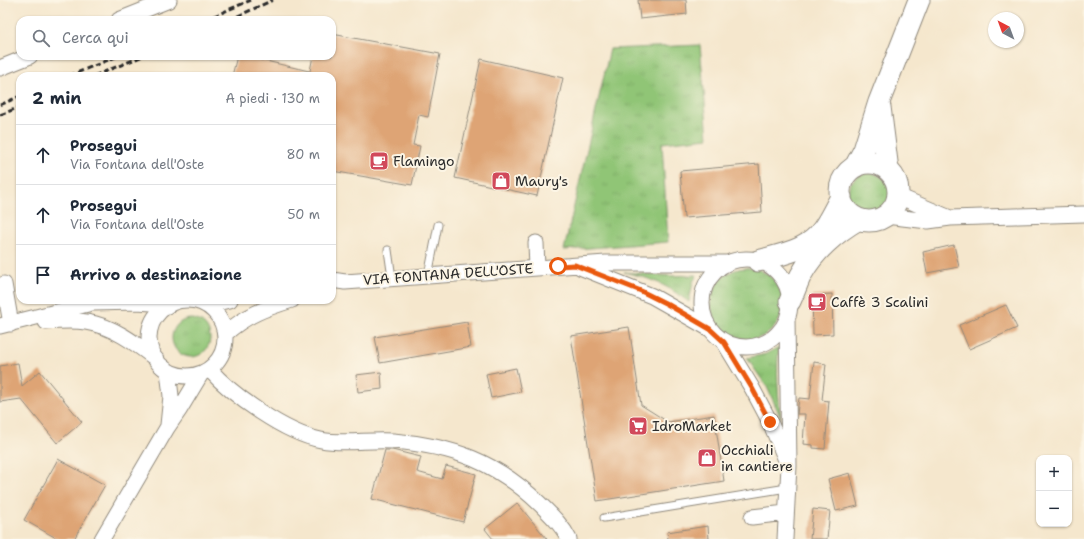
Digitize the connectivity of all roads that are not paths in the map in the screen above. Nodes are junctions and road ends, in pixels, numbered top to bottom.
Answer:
1 (169, 0) edge
2 (918, 0) edge
3 (129, 16) edge
4 (20, 60) edge
5 (0, 68) edge
6 (879, 102) junction
7 (855, 167) junction
8 (888, 170) junction
9 (898, 196) junction
10 (841, 197) junction
11 (1084, 214) edge
12 (886, 216) junction
13 (950, 218) junction
14 (859, 219) junction
15 (438, 225) dead end
16 (536, 243) dead end
17 (388, 250) dead end
18 (758, 260) junction
19 (729, 263) junction
20 (575, 265) junction
21 (537, 268) junction
22 (428, 276) junction
23 (392, 278) junction
24 (336, 283) edge
25 (4, 284) dead end
26 (81, 304) edge
27 (170, 304) edge
28 (204, 304) edge
29 (212, 304) edge
30 (281, 304) edge
31 (207, 305) junction
32 (789, 310) junction
33 (9, 324) edge
34 (710, 329) junction
35 (225, 334) junction
36 (724, 342) junction
37 (156, 360) junction
38 (168, 371) junction
39 (205, 372) junction
40 (167, 428) junction
41 (788, 466) junction
42 (787, 488) junction
43 (786, 513) junction
44 (752, 517) dead end
45 (604, 518) dead end
46 (102, 539) edge
47 (569, 539) edge
48 (785, 539) edge

1 - 3 street
2 - 6 street
4 - 5 street
6 - 7 street
6 - 8 street
7 - 8 street
7 - 10 street
8 - 9 street
9 - 12 street
9 - 13 street
10 - 14 street
10 - 18 street
11 - 13 street
12 - 13 street
12 - 14 street
14 - 32 street
15 - 22 lane
16 - 21 street
17 - 23 lane
18 - 19 street
18 - 32 street
19 - 20 street, VIA FONTANA DELL'OSTE
19 - 34 street
20 - 21 street, VIA FONTANA DELL'OSTE
20 - 34 street, VIA FONTANA DELL'OSTE
21 - 22 street, VIA FONTANA DELL'OSTE
22 - 23 street, VIA FONTANA DELL'OSTE
23 - 24 street, VIA FONTANA DELL'OSTE
25 - 33 street
26 - 33 street
27 - 37 street
28 - 31 street
29 - 31 street
30 - 35 street
31 - 35 street
32 - 36 street
32 - 41 street
33 - 37 street
34 - 36 street
35 - 39 street
36 - 41 street
37 - 38 street
38 - 39 street
38 - 40 street
39 - 40 street
39 - 47 street
40 - 46 street
41 - 42 street
42 - 43 street
42 - 45 lane
43 - 44 street
43 - 48 street

